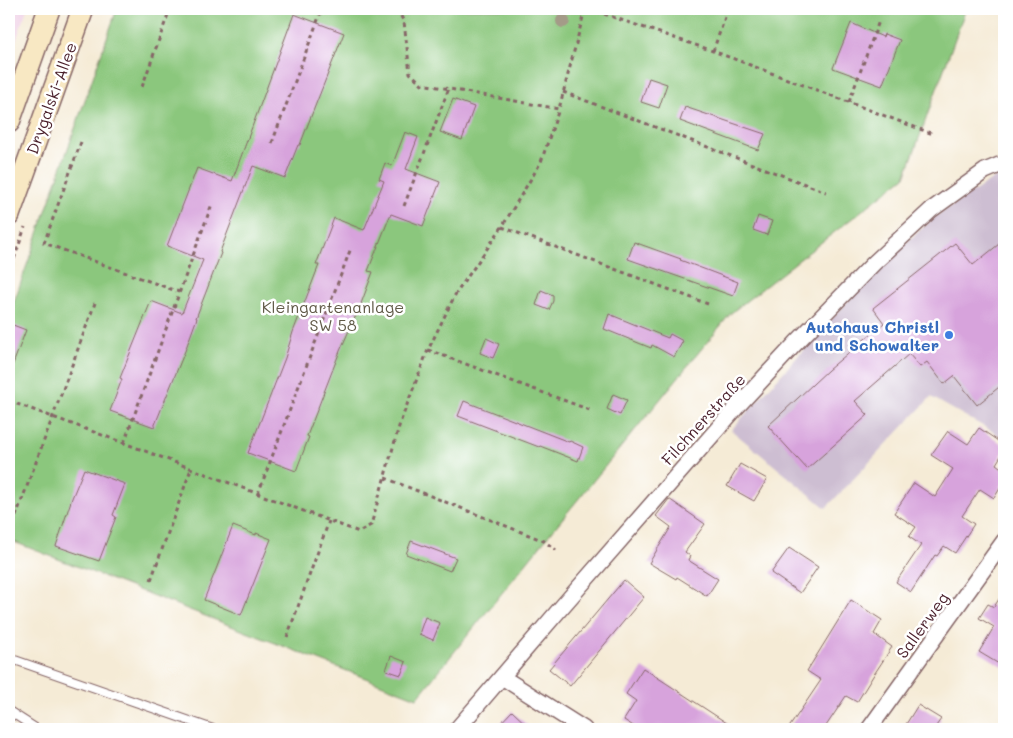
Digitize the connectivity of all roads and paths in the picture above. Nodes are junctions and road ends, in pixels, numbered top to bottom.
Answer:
1 (49, 9) edge
2 (83, 9) edge
3 (170, 9) edge
4 (322, 9) edge
5 (392, 9) edge
6 (397, 9) edge
7 (587, 9) edge
8 (728, 9) edge
9 (879, 21) dead end
10 (713, 51) junction
11 (142, 87) dead end
12 (448, 88) junction
13 (563, 92) junction
14 (849, 102) junction
15 (559, 109) junction
16 (9, 122) edge
17 (933, 134) dead end
18 (81, 142) dead end
19 (272, 143) dead end
20 (1004, 163) edge
21 (826, 192) dead end
22 (212, 204) dead end
23 (404, 206) dead end
24 (9, 215) edge
25 (502, 228) junction
26 (351, 248) dead end
27 (179, 292) junction
28 (96, 303) dead end
29 (708, 304) dead end
30 (428, 350) junction
31 (9, 401) edge
32 (590, 410) dead end
33 (52, 417) junction
34 (124, 443) junction
35 (191, 469) junction
36 (385, 478) junction
37 (258, 494) junction
38 (329, 521) junction
39 (13, 524) dead end
40 (1004, 541) edge
41 (556, 550) dead end
42 (152, 580) dead end
43 (287, 637) dead end
44 (9, 658) edge
45 (502, 677) junction
46 (9, 711) edge
47 (37, 729) edge
48 (213, 729) edge
49 (457, 729) edge
50 (584, 729) edge
51 (869, 729) edge

1 - 16 main road, Drygalski-Allee
2 - 24 main road, Drygalski-Allee
3 - 11 path
4 - 19 path
5 - 6 path
6 - 12 path
7 - 10 path
7 - 13 path
8 - 10 path
9 - 14 path
10 - 14 path
12 - 15 path
12 - 23 path
13 - 15 path
13 - 21 path
14 - 17 path
15 - 25 path
18 - 27 path
20 - 45 street, Filchnerstraße
22 - 27 path
25 - 29 path
25 - 30 path
26 - 37 path
27 - 34 path
28 - 33 path
30 - 32 path
30 - 36 path
31 - 33 path
33 - 34 path
33 - 39 path
34 - 35 path
35 - 37 path
35 - 42 path
36 - 38 path
36 - 41 path
37 - 38 path
38 - 43 path
40 - 51 street, Sallerweg
44 - 48 lane
45 - 49 street, Filchnerstraße
45 - 50 street
46 - 47 lane

